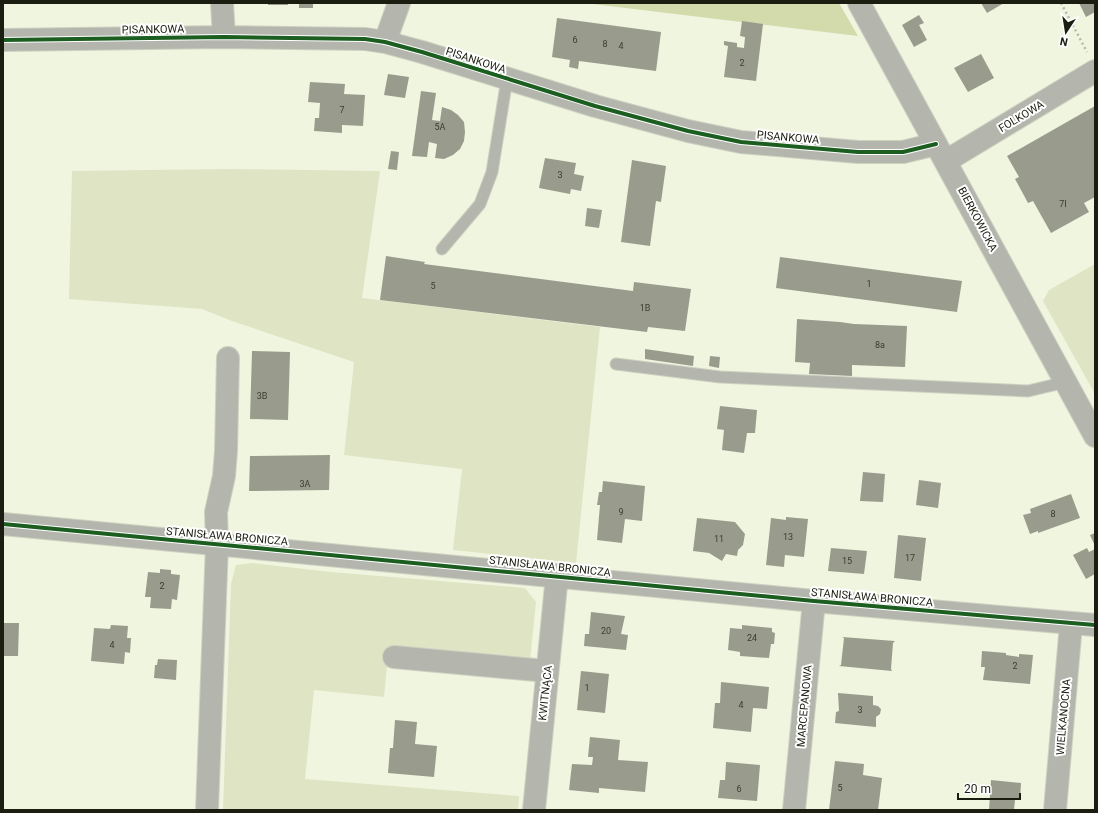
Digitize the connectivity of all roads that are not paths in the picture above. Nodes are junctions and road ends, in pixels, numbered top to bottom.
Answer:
1 (222, 3) edge
2 (399, 3) edge
3 (859, 3) edge
4 (224, 37) junction
5 (3, 40) edge
6 (385, 42) junction
7 (1092, 62) edge
8 (507, 79) junction
9 (941, 152) junction
10 (442, 249) dead end
11 (228, 358) dead end
12 (616, 364) dead end
13 (1066, 382) junction
14 (1095, 436) edge
15 (3, 524) edge
16 (217, 544) junction
17 (556, 575) junction
18 (814, 601) junction
19 (1071, 624) junction
20 (1095, 625) edge
21 (394, 657) dead end
22 (547, 671) junction
23 (207, 810) edge
24 (534, 810) edge
25 (794, 810) edge
26 (1055, 810) edge

1 - 4 street
2 - 6 street
3 - 9 street, BIERKOWICKA
4 - 5 street, PISANKOWA
4 - 6 street, PISANKOWA
6 - 8 street, PISANKOWA
7 - 9 street, FOLKOWA
8 - 9 street, PISANKOWA
8 - 10 lane
9 - 13 street, BIERKOWICKA
11 - 16 street, STANISŁAWA BRONICZA
12 - 13 lane
13 - 14 street, BIERKOWICKA
15 - 16 street, STANISŁAWA BRONICZA
16 - 17 street, STANISŁAWA BRONICZA
16 - 23 street, STANISŁAWA BRONICZA
17 - 18 street, STANISŁAWA BRONICZA
17 - 22 street, KWITNĄCA
18 - 19 street, STANISŁAWA BRONICZA
18 - 25 street, MARCEPANOWA
19 - 20 street, STANISŁAWA BRONICZA
19 - 26 street, WIELKANOCNA
21 - 22 street
22 - 24 street, KWITNĄCA

